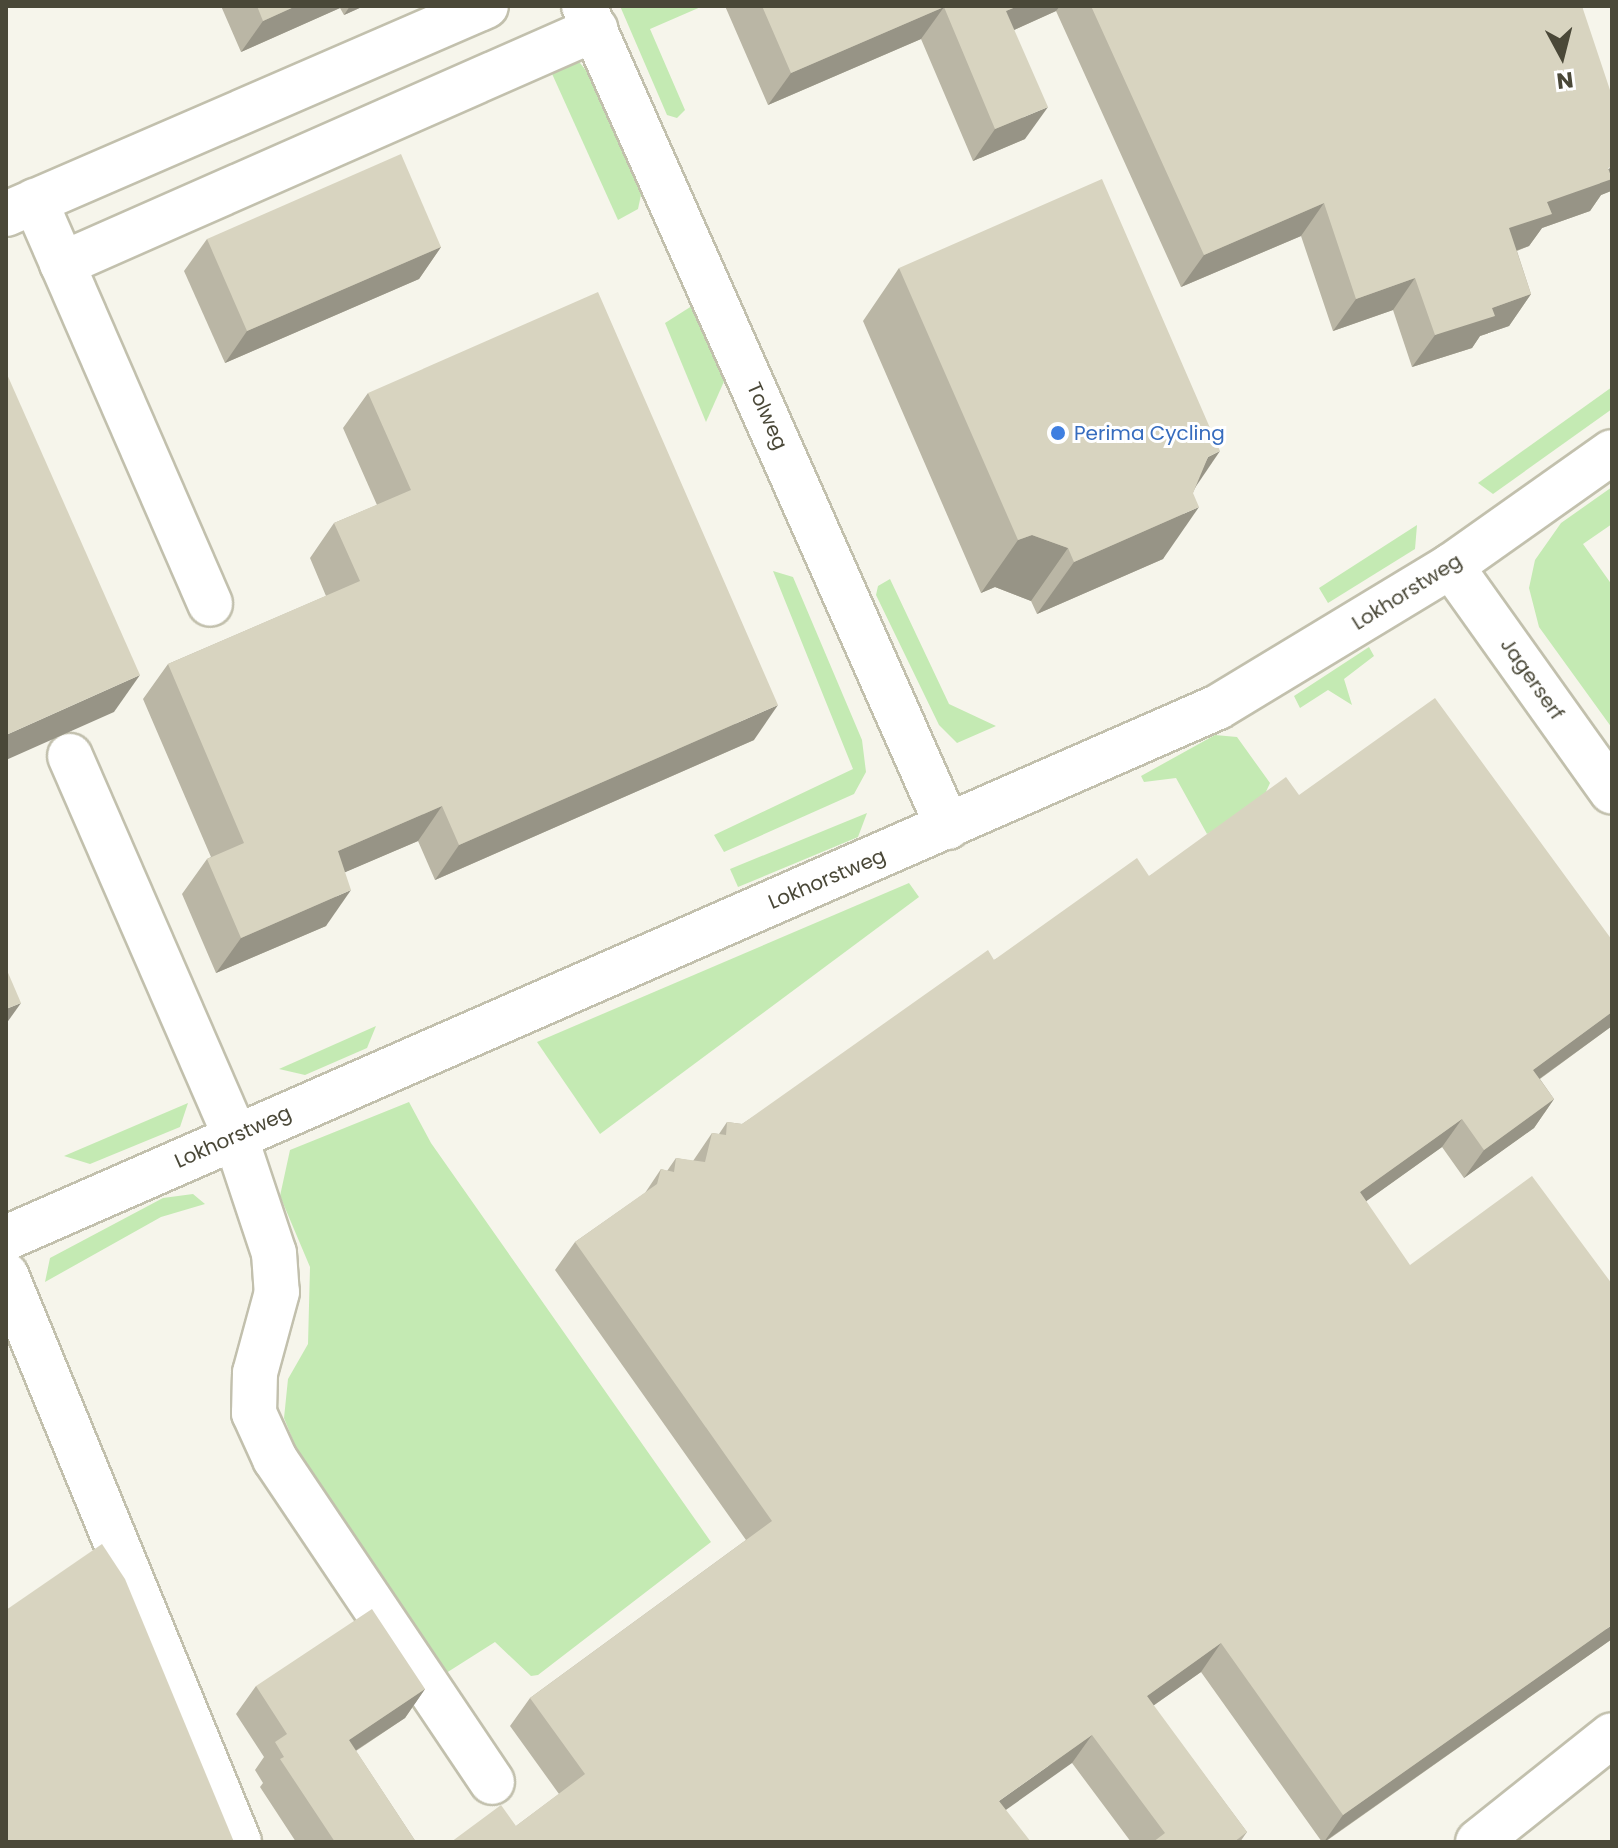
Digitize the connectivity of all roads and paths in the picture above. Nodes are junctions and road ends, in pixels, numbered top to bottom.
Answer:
1 (486, 6) edge
2 (590, 17) edge
3 (20, 208) edge
4 (62, 264) junction
5 (1612, 452) edge
6 (1451, 566) junction
7 (210, 604) dead end
8 (70, 756) dead end
9 (1612, 792) edge
10 (948, 827) junction
11 (235, 1136) junction
12 (6, 1238) edge
13 (6, 1275) edge
14 (1612, 1735) edge
15 (492, 1782) dead end
16 (239, 1842) edge
17 (1478, 1842) edge

1 - 3 street
2 - 4 street
2 - 10 street, Tolweg
3 - 4 street
4 - 7 street
5 - 6 street, Lokhorstweg
6 - 9 street, Jagerserf
6 - 10 street, Lokhorstweg
8 - 11 street
10 - 11 street, Lokhorstweg
11 - 12 street, Lokhorstweg
11 - 15 street
13 - 16 street
14 - 17 street

